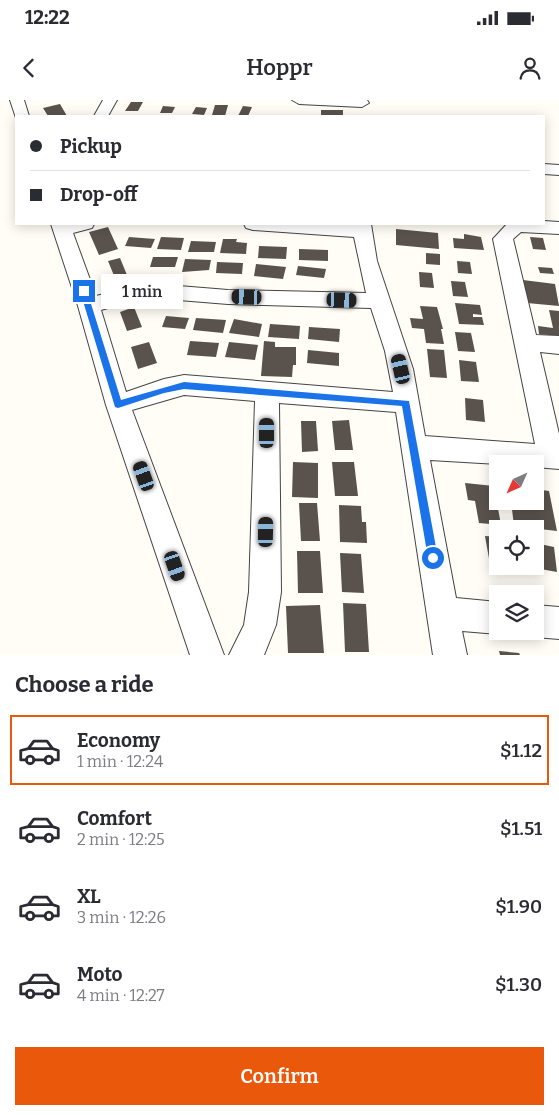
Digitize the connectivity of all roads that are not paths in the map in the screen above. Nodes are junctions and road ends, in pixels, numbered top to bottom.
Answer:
1 (19, 100) edge
2 (110, 100) edge
3 (300, 100) edge
4 (362, 107) edge
5 (22, 115) edge
6 (102, 115) edge
7 (545, 169) edge
8 (559, 170) edge
9 (284, 225) edge
10 (69, 226) edge
11 (362, 228) edge
12 (559, 228) edge
13 (379, 301) junction
14 (89, 306) junction
15 (527, 343) junction
16 (559, 345) edge
17 (268, 394) junction
18 (406, 403) junction
19 (118, 404) junction
20 (414, 447) junction
21 (555, 457) edge
22 (442, 613) junction
23 (489, 617) edge
24 (544, 622) edge
25 (559, 623) edge
26 (207, 655) edge
27 (246, 655) edge
28 (450, 655) edge

1 - 5 street
2 - 6 street
3 - 4 street
7 - 8 street
9 - 11 street
10 - 14 street
11 - 13 street
12 - 15 street
13 - 14 street
13 - 18 street
14 - 19 street
15 - 16 street
15 - 21 street
17 - 18 street
17 - 19 street
17 - 27 street
18 - 20 street
19 - 26 street
20 - 21 street
20 - 22 street
22 - 23 street
22 - 28 street
24 - 25 street

